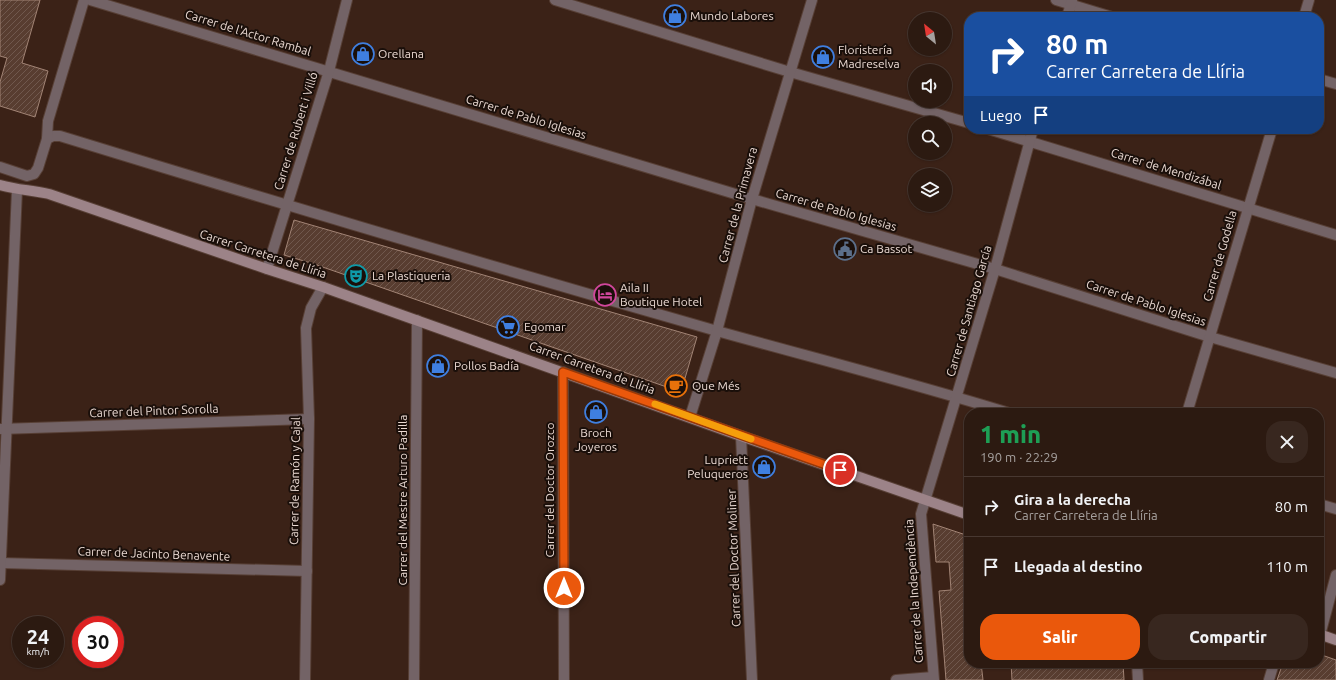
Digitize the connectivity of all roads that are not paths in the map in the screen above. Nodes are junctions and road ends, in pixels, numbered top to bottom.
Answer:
1 (84, 0) edge
2 (90, 0) edge
3 (347, 0) edge
4 (555, 0) edge
5 (812, 0) edge
6 (1056, 0) edge
7 (1308, 0) edge
8 (1071, 2) edge
9 (1068, 12) edge
10 (1098, 12) edge
11 (1305, 12) edge
12 (329, 71) junction
13 (790, 72) junction
14 (1324, 80) edge
15 (1336, 84) edge
16 (964, 122) edge
17 (1006, 134) edge
18 (1032, 134) edge
19 (1270, 134) edge
20 (47, 139) junction
21 (1030, 141) junction
22 (0, 167) edge
23 (0, 185) edge
24 (17, 190) junction
25 (752, 199) junction
26 (287, 205) junction
27 (1248, 208) junction
28 (1336, 235) edge
29 (267, 269) junction
30 (995, 269) junction
31 (323, 287) junction
32 (417, 320) junction
33 (717, 331) junction
34 (1210, 337) junction
35 (563, 372) junction
36 (1336, 373) edge
37 (957, 397) junction
38 (993, 408) edge
39 (1189, 408) edge
40 (690, 417) junction
41 (309, 419) junction
42 (3, 429) edge
43 (741, 436) junction
44 (924, 500) junction
45 (1324, 505) edge
46 (1336, 509) edge
47 (964, 513) edge
48 (1, 563) edge
49 (307, 571) junction
50 (1336, 575) edge
51 (0, 580) edge
52 (1324, 619) edge
53 (1324, 636) edge
54 (1336, 640) edge
55 (1137, 668) edge
56 (1273, 668) edge
57 (934, 679) edge
58 (305, 680) edge
59 (414, 680) edge
60 (564, 680) edge
61 (752, 680) edge
62 (896, 680) edge
63 (1138, 680) edge
64 (1269, 680) edge

1 - 20 street
2 - 12 street, Carrer de l'Actor Rambal
3 - 12 street, Carrer de Rubert i Villó
4 - 13 street
5 - 13 street, Carrer de la Primavera
6 - 8 street
7 - 11 street
8 - 9 street
8 - 10 street
12 - 25 street, Carrer de Pablo Iglesias
12 - 26 street, Carrer de Rubert i Villó
13 - 16 street
13 - 25 street, Carrer de la Primavera
14 - 15 street
17 - 21 street, Carrer de Mendizábal
18 - 21 street, Carrer de Santiago García
19 - 27 street, Carrer de Godella
20 - 22 street
20 - 26 street
21 - 27 street, Carrer de Mendizábal
21 - 30 street, Carrer de Santiago García
23 - 24 street, Carrer Carretera de Llíria
24 - 29 street, Carrer Carretera de Llíria
24 - 42 street
25 - 30 street, Carrer de Pablo Iglesias
25 - 33 street, Carrer de la Primavera
26 - 29 street, Carrer de Rubert i Villó
26 - 33 street
27 - 28 street, Carrer de Mendizábal
27 - 34 street, Carrer de Godella
29 - 31 street, Carrer Carretera de Llíria
30 - 34 street, Carrer de Pablo Iglesias
30 - 37 street, Carrer de Santiago García
31 - 32 street, Carrer Carretera de Llíria
31 - 41 street, Carrer de Ramón y Cajal
32 - 35 street, Carrer Carretera de Llíria
32 - 59 street, Carrer del Mestre Arturo Padilla
33 - 37 street
33 - 40 street, Carrer de la Primavera
34 - 36 street, Carrer de Pablo Iglesias
34 - 39 street, Carrer de Godella
35 - 40 street, Carrer Carretera de Llíria
35 - 60 street, Carrer del Doctor Orozco
37 - 38 street
37 - 44 street, Carrer de Santiago García
40 - 43 street, Carrer Carretera de Llíria
41 - 42 street, Carrer del Pintor Sorolla
41 - 49 street, Carrer de Ramón y Cajal
42 - 48 street
43 - 44 street, Carrer Carretera de Llíria
43 - 61 street, Carrer del Doctor Moliner
44 - 47 street, Carrer Carretera de Llíria
44 - 57 street, Carrer de la Independència
45 - 46 street
48 - 49 street, Carrer de Jacinto Benavente
48 - 51 street
49 - 58 street, Carrer de Ramón y Cajal
50 - 52 street
53 - 54 street
55 - 63 street
56 - 64 street
57 - 62 street

